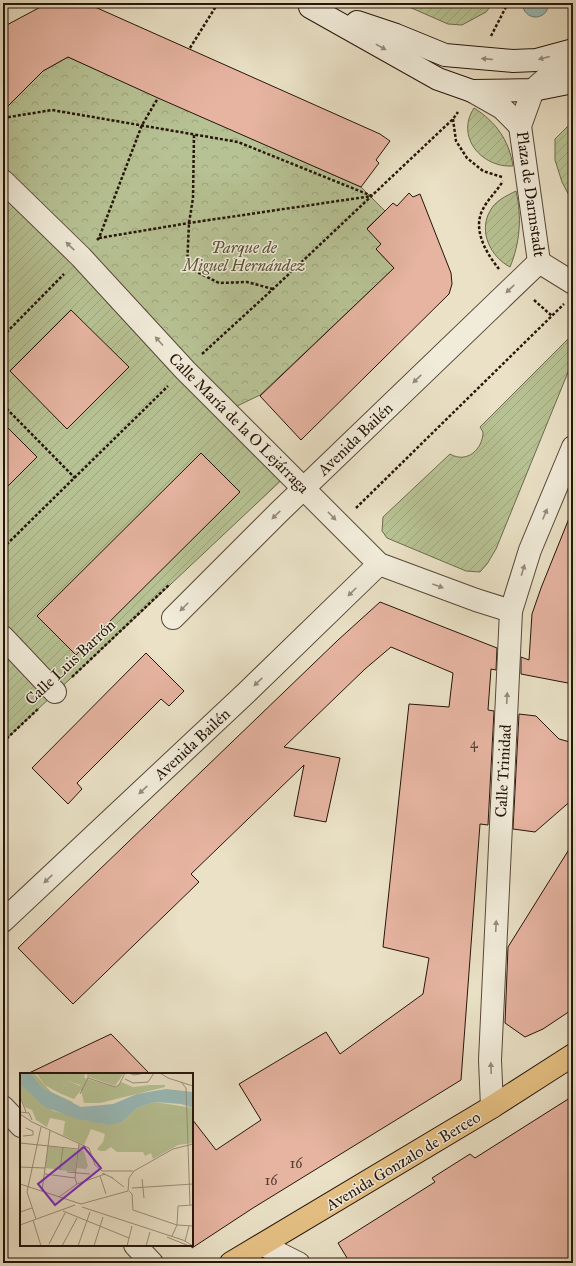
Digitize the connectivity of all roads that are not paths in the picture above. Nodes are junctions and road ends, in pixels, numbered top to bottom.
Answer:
1 (306, 5) edge
2 (573, 50) edge
3 (573, 62) edge
4 (573, 82) edge
5 (534, 90) junction
6 (472, 91) junction
7 (520, 126) junction
8 (3, 181) edge
9 (538, 262) junction
10 (570, 291) edge
11 (573, 447) edge
12 (305, 488) junction
13 (379, 564) junction
14 (511, 611) junction
15 (173, 618) dead end
16 (3, 637) edge
17 (55, 692) road end
18 (3, 921) edge
19 (573, 1055) edge
20 (3, 1107) edge
21 (492, 1107) junction
22 (20, 1125) edge
23 (264, 1245) junction
24 (135, 1246) edge
25 (152, 1263) edge
26 (232, 1263) edge
27 (299, 1263) edge

2 -> 1 street
1 -> 6 street
3 - 5 street, Plaza de Darmstadt
4 - 5 street
5 - 6 street
5 - 7 street, Plaza de Darmstadt
6 - 7 street
7 - 9 street, Plaza de Darmstadt
12 -> 8 street, Calle María de la O Lejárraga
9 - 10 street, Plaza de Darmstadt
9 -> 12 street, Avenida Bailén
14 -> 11 street, Calle Trinidad
12 -> 13 street, Calle María de la O Lejárraga
12 -> 15 street, Avenida Bailén
13 -> 14 street, Calle María de la O Lejárraga
13 -> 18 street, Avenida Bailén
21 -> 14 street, Calle Trinidad
16 - 17 street
19 - 21 main road, Avenida Gonzalo de Berceo
20 - 22 street
21 - 23 main road, Avenida Gonzalo de Berceo
23 - 26 main road, Avenida Gonzalo de Berceo
23 - 27 street
24 - 25 street

